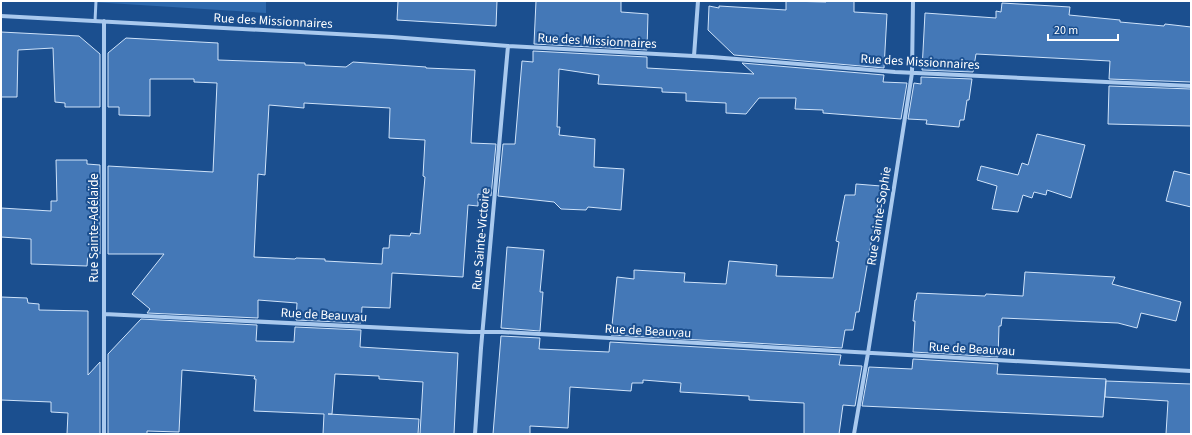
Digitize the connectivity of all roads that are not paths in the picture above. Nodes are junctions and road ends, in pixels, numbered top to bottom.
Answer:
1 (96, 1) edge
2 (698, 1) edge
3 (913, 1) edge
4 (1, 16) edge
5 (95, 21) junction
6 (104, 22) junction
7 (508, 46) junction
8 (694, 56) junction
9 (912, 73) junction
10 (1191, 86) edge
11 (104, 314) junction
12 (484, 332) junction
13 (868, 353) junction
14 (1191, 371) edge
15 (104, 434) edge
16 (475, 434) edge
17 (854, 434) edge

1 - 5 lane
2 - 8 street
3 - 9 street, Rue Sainte-Sophie
4 - 5 street, Rue des Missionnaires
5 - 6 street, Rue des Missionnaires
6 - 7 street, Rue des Missionnaires
6 - 11 street, Rue Sainte-Adélaïde
7 - 8 street, Rue des Missionnaires
7 - 12 street, Rue Sainte-Victoire
8 - 9 street, Rue des Missionnaires
9 - 10 street, Rue des Missionnaires
9 - 13 street, Rue Sainte-Sophie
11 - 12 street, Rue de Beauvau
11 - 15 street, Rue Sainte-Adélaïde
12 - 13 street, Rue de Beauvau
12 - 16 street, Rue Sainte-Victoire
13 - 14 street, Rue de Beauvau
13 - 17 street, Rue Sainte-Sophie

